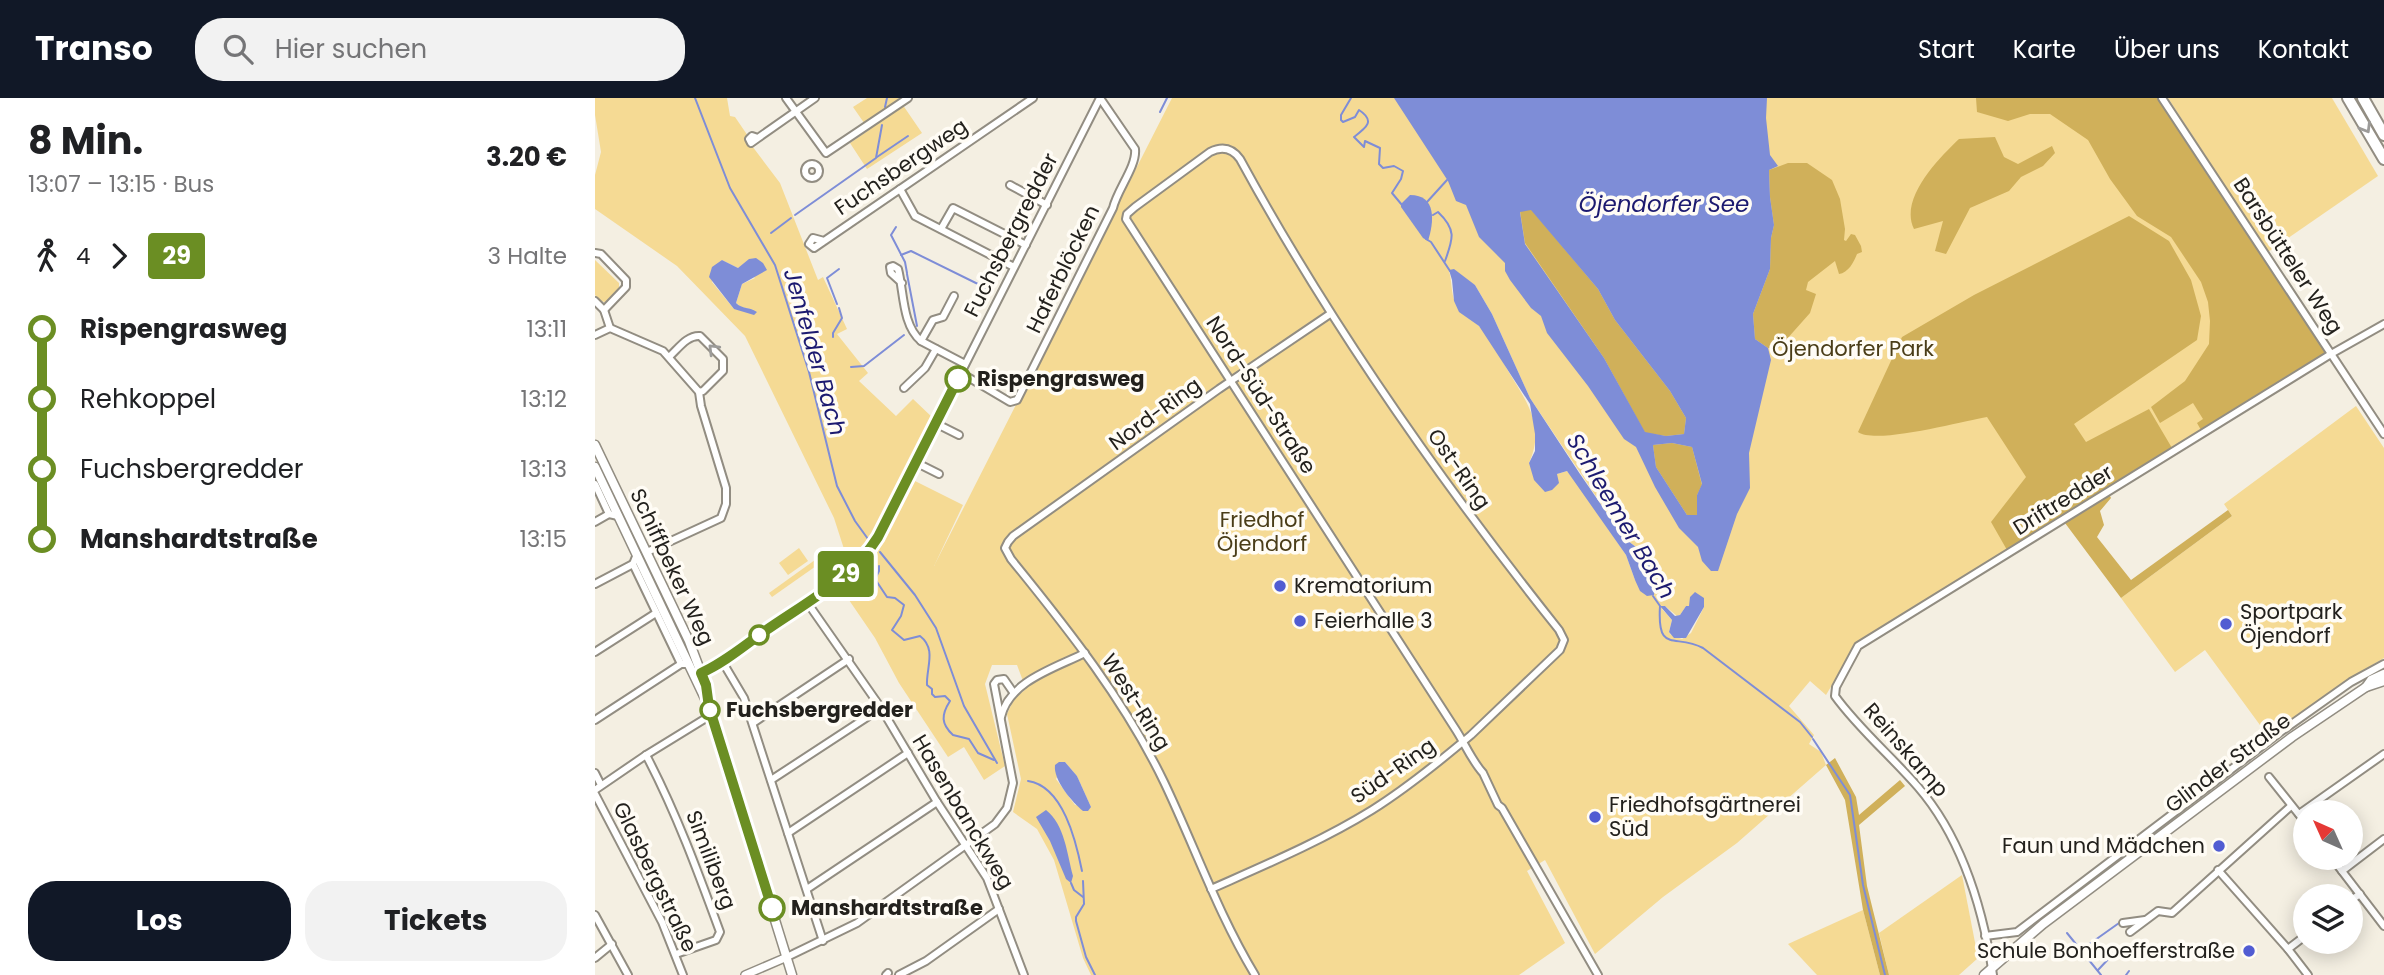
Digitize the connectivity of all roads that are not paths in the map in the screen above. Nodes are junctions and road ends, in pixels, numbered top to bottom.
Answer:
1 (786, 98) edge
2 (815, 98) edge
3 (908, 98) edge
4 (1033, 98) edge
5 (1100, 98) edge
6 (2162, 98) edge
7 (2348, 98) edge
8 (2363, 98) edge
9 (796, 111) junction
10 (2384, 135) edge
11 (758, 138) dead end
12 (826, 153) junction
13 (2384, 159) edge
14 (815, 164) dead end
15 (1010, 185) dead end
16 (900, 189) junction
17 (1047, 205) junction
18 (941, 229) junction
19 (824, 241) dead end
20 (1026, 245) junction
21 (595, 254) edge
22 (1014, 267) junction
23 (902, 283) dead end
24 (954, 296) dead end
25 (595, 301) edge
26 (604, 310) junction
27 (1330, 314) junction
28 (2384, 324) edge
29 (610, 328) junction
30 (595, 335) edge
31 (921, 341) junction
32 (936, 349) junction
33 (2331, 354) junction
34 (669, 357) junction
35 (965, 364) junction
36 (961, 373) junction
37 (1231, 382) junction
38 (904, 388) dead end
39 (699, 392) junction
40 (935, 423) junction
41 (2384, 434) edge
42 (959, 435) dead end
43 (595, 445) edge
44 (915, 462) junction
45 (595, 467) edge
46 (939, 474) dead end
47 (598, 482) edge
48 (614, 484) junction
49 (614, 515) junction
50 (595, 522) edge
51 (1005, 548) joint
52 (647, 552) junction
53 (637, 554) junction
54 (633, 564) junction
55 (595, 584) edge
56 (809, 605) dead end
57 (656, 613) junction
58 (1564, 640) joint
59 (595, 652) edge
60 (1085, 653) junction
61 (849, 659) junction
62 (722, 661) junction
63 (685, 664) junction
64 (2384, 664) edge
65 (698, 674) junction
66 (2384, 674) edge
67 (2384, 681) edge
68 (2365, 687) junction
69 (1013, 692) junction
70 (1834, 693) joint
71 (881, 708) junction
72 (710, 711) junction
73 (1001, 719) junction
74 (595, 720) edge
75 (753, 723) junction
76 (1463, 741) junction
77 (908, 752) junction
78 (2384, 754) edge
79 (646, 755) junction
80 (595, 773) edge
81 (2269, 777) dead end
82 (771, 780) junction
83 (601, 785) junction
84 (595, 792) edge
85 (2319, 800) edge
86 (937, 802) junction
87 (2291, 806) joint
88 (788, 833) junction
89 (2384, 839) edge
90 (965, 846) junction
91 (2218, 870) junction
92 (2342, 871) joint
93 (2352, 884) edge
94 (807, 889) junction
95 (1211, 889) junction
96 (2363, 898) edge
97 (999, 909) junction
98 (595, 915) edge
99 (2147, 920) junction
100 (2123, 923) dead end
101 (2384, 926) edge
102 (2130, 932) dead end
103 (1985, 936) junction
104 (823, 940) junction
105 (612, 944) junction
106 (2293, 945) edge
107 (2288, 949) junction
108 (1989, 951) junction
109 (676, 954) junction
110 (2006, 955) junction
111 (787, 957) junction
112 (595, 958) edge
113 (1993, 971) edge
114 (628, 975) edge
115 (683, 975) edge
116 (745, 975) edge
117 (792, 975) edge
118 (899, 975) edge
119 (1024, 975) edge
120 (1255, 975) edge
121 (1598, 975) edge
122 (1984, 975) edge
123 (2308, 975) edge

1 - 9 street
2 - 9 street
3 - 12 street
4 - 16 street, Fuchsbergweg
5 - 17 street, Fuchsbergredder
5 - 36 street, Haferblöcken
6 - 33 street, Barsbütteler Weg
7 -> 13 highway
8 - 10 highway
9 - 11 street
9 - 12 street
12 - 14 street
15 - 17 street
16 - 18 street
16 - 19 street, Fuchsbergweg
17 - 20 street, Fuchsbergredder
18 - 20 street
18 - 22 street
20 - 22 street, Fuchsbergredder
21 - 26 street
22 - 35 street, Fuchsbergredder
23 - 31 street
24 - 31 street
25 - 26 street
26 - 29 street
27 - 37 street, Nord-Ring
27 - 37 street, Nord-Süd-Straße
27 - 58 street, Ost-Ring
28 - 33 street, Driftredder
29 - 30 street
29 - 34 street
31 - 32 street
32 - 35 street
32 - 38 street
33 - 41 street, Barsbütteler Weg
33 - 70 street, Driftredder
34 - 39 street
39 -> 34 street
35 - 36 street, Fuchsbergredder
36 - 40 street, Fuchsbergredder
37 - 51 street, Nord-Ring
37 - 76 street, Nord-Süd-Straße
39 - 52 street
40 - 42 street
40 - 44 street, Fuchsbergredder
43 - 48 main road, Schiffbeker Weg
44 - 46 street
44 - 62 street, Fuchsbergredder
45 - 47 main road, Schiffbeker Weg
47 - 48 main road
47 - 49 main road, Schiffbeker Weg
48 - 52 main road, Schiffbeker Weg
49 - 50 street
49 - 53 main road, Schiffbeker Weg
51 - 60 street, West-Ring
52 - 53 main road
52 - 65 main road, Schiffbeker Weg
53 - 54 street, Schiffbeker Weg
53 - 63 main road, Schiffbeker Weg
54 - 55 street
54 - 57 street, Schiffbeker Weg
56 - 61 street, Hasenbanckweg
57 - 59 street
57 - 63 street, Schiffbeker Weg
58 - 76 street, Süd-Ring
60 - 69 street
60 - 95 street, West-Ring
61 - 71 street, Hasenbanckweg
61 - 75 street
62 - 65 street, Fuchsbergredder
62 - 75 street
63 - 65 main road, Schiffbeker Weg
63 - 74 street
64 - 103 street
65 - 72 main road, Schiffbeker Weg
66 - 68 main road, Glinder Straße
67 - 68 main road, Glinder Straße
68 - 110 main road, Glinder Straße
69 - 73 street
69 - 73 street
70 - 103 street, Reinskamp
71 - 77 street, Hasenbanckweg
71 - 82 street
72 - 79 street
72 - 111 main road, Schiffbeker Weg
73 - 90 street
75 - 82 street
76 - 95 street, Süd-Ring
76 - 121 street, Nord-Süd-Straße
77 - 86 street, Hasenbanckweg
77 - 88 street
78 - 85 street
79 - 83 street
79 - 109 street, Similiberg
80 - 83 street
81 - 87 street
82 - 88 street
83 - 84 street
84 - 109 street, Glasbergstraße
86 - 90 street, Hasenbanckweg
86 - 94 street
87 - 91 street
88 - 94 street
89 - 92 street
90 - 97 street, Hasenbanckweg
90 - 104 street
91 - 99 street
91 - 107 street
92 - 93 street
94 - 104 street
95 - 120 street, West-Ring
96 - 101 street
97 - 118 street
97 - 119 street, Hasenbanckweg
98 - 105 street
99 - 100 street
99 - 102 street
103 - 108 street, Reinskamp
104 - 111 street
105 - 112 street
105 - 114 street
106 - 107 street
107 - 123 street
108 - 110 street
108 - 113 street, Reinskamp
109 - 115 street, Glasbergstraße
110 - 113 main road, Glinder Straße
111 - 116 street
111 - 117 main road, Schiffbeker Weg
113 - 122 main road, Glinder Straße

